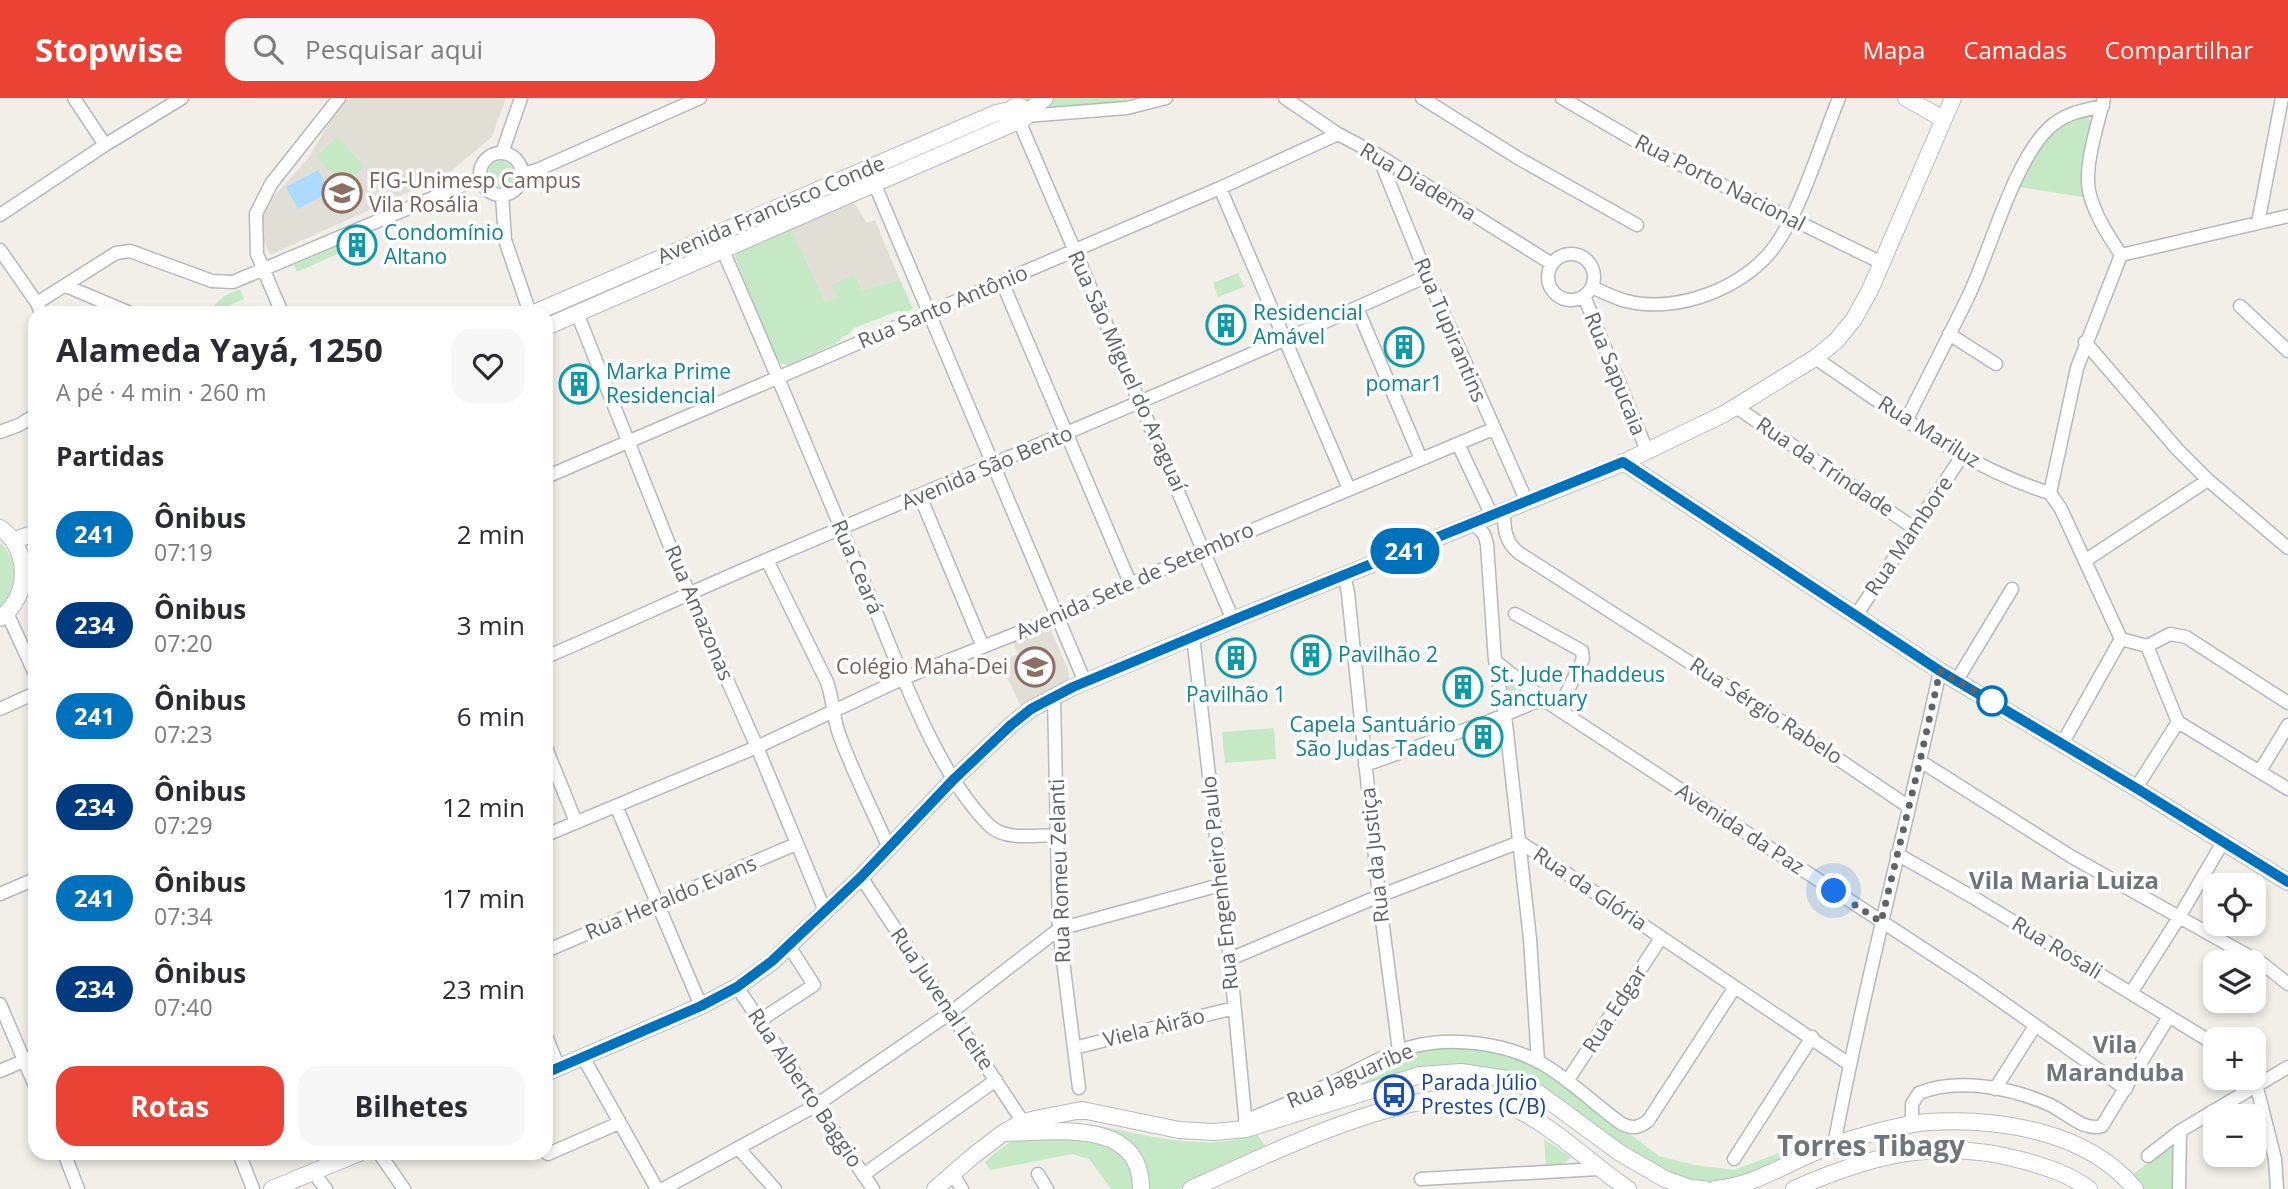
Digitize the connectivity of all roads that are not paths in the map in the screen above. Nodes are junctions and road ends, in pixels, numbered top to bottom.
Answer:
1 (74, 98) edge
2 (182, 98) edge
3 (339, 98) edge
4 (521, 98) edge
5 (1045, 98) edge
6 (1130, 98) edge
7 (1166, 98) edge
8 (1285, 98) edge
9 (1422, 98) edge
10 (1562, 98) edge
11 (1839, 98) edge
12 (1906, 98) edge
13 (1953, 98) edge
14 (2282, 98) edge
15 (693, 99) edge
16 (2104, 102) edge
17 (1149, 103) junction
18 (1018, 113) edge
19 (1943, 119) junction
20 (1338, 134) junction
21 (105, 145) junction
22 (502, 153) junction
23 (1378, 155) junction
24 (522, 174) junction
25 (480, 178) junction
26 (875, 185) junction
27 (1220, 188) junction
28 (502, 195) junction
29 (0, 215) edge
30 (2288, 216) edge
31 (1791, 219) junction
32 (2258, 223) junction
33 (1637, 225) dead end
34 (715, 234) junction
35 (0, 250) edge
36 (723, 251) junction
37 (1074, 251) junction
38 (2121, 255) junction
39 (1882, 263) junction
40 (1552, 264) junction
41 (263, 270) junction
42 (1427, 276) junction
43 (1002, 282) junction
44 (66, 286) junction
45 (1588, 291) junction
46 (38, 306) edge
47 (41, 306) edge
48 (113, 306) edge
49 (279, 306) edge
50 (529, 306) edge
51 (548, 306) edge
52 (2240, 306) dead end
53 (1357, 308) junction
54 (578, 313) junction
55 (930, 313) junction
56 (553, 324) edge
57 (1949, 334) junction
58 (1285, 340) junction
59 (2085, 342) junction
60 (2288, 351) edge
61 (1815, 358) junction
62 (1996, 364) dead end
63 (778, 376) junction
64 (1140, 401) junction
65 (1736, 407) junction
66 (28, 419) edge
67 (1908, 419) junction
68 (1493, 429) junction
69 (0, 432) edge
70 (1066, 433) junction
71 (630, 441) junction
72 (1458, 444) junction
73 (1647, 451) junction
74 (1962, 456) junction
75 (1421, 459) junction
76 (1623, 462) junction
77 (995, 465) junction
78 (553, 474) edge
79 (2208, 480) junction
80 (1349, 489) junction
81 (2050, 493) junction
82 (920, 496) junction
83 (1527, 502) junction
84 (1498, 514) junction
85 (1474, 524) junction
86 (0, 528) edge
87 (1914, 528) junction
88 (841, 530) junction
89 (1506, 537) junction
90 (28, 543) edge
91 (1487, 544) junction
92 (2288, 548) edge
93 (1205, 550) junction
94 (28, 557) edge
95 (767, 560) junction
96 (2086, 560) junction
97 (1344, 575) junction
98 (1131, 585) junction
99 (2012, 589) dead end
100 (689, 594) junction
101 (1515, 614) dead end
102 (3, 615) edge
103 (1058, 617) junction
104 (1855, 617) junction
105 (1233, 620) junction
106 (1193, 636) junction
107 (2121, 639) junction
108 (2147, 646) junction
109 (983, 647) junction
110 (553, 654) edge
111 (28, 661) edge
112 (1940, 671) junction
113 (904, 678) junction
114 (1957, 681) junction
115 (1085, 682) junction
116 (1499, 686) dead end
117 (28, 696) edge
118 (1054, 696) junction
119 (2288, 703) edge
120 (1553, 705) junction
121 (0, 709) edge
122 (835, 709) junction
123 (1505, 715) junction
124 (2178, 722) junction
125 (2288, 725) edge
126 (2062, 744) junction
127 (757, 747) junction
128 (1920, 761) junction
129 (553, 765) edge
130 (1365, 765) junction
131 (2260, 771) junction
132 (953, 780) junction
133 (2136, 788) junction
134 (2288, 789) edge
135 (616, 806) junction
136 (1909, 807) junction
137 (576, 822) junction
138 (553, 832) edge
139 (1057, 835) junction
140 (1520, 842) junction
141 (2223, 842) junction
142 (796, 844) junction
143 (889, 848) junction
144 (1897, 855) junction
145 (861, 877) junction
146 (28, 882) edge
147 (2288, 883) edge
148 (1220, 885) junction
149 (0, 894) edge
150 (1379, 896) junction
151 (658, 904) junction
152 (825, 911) junction
153 (2178, 919) junction
154 (1881, 922) junction
155 (1059, 929) junction
156 (1661, 938) junction
157 (789, 946) junction
158 (553, 948) edge
159 (1230, 959) junction
160 (2288, 984) edge
161 (737, 987) junction
162 (1735, 987) junction
163 (2131, 993) junction
164 (0, 1004) edge
165 (701, 1006) junction
166 (1234, 1008) junction
167 (950, 1013) junction
168 (2168, 1017) junction
169 (759, 1021) junction
170 (2035, 1026) junction
171 (1812, 1037) junction
172 (2203, 1037) edge
173 (1074, 1048) junction
174 (1399, 1051) junction
175 (28, 1054) edge
176 (583, 1057) junction
177 (28, 1059) edge
178 (1538, 1062) junction
179 (1849, 1064) junction
180 (2288, 1068) edge
181 (0, 1071) edge
182 (553, 1071) edge
183 (2266, 1077) edge
184 (996, 1080) junction
185 (1568, 1080) junction
186 (1079, 1087) dead end
187 (1995, 1089) junction
188 (2126, 1089) junction
189 (2243, 1090) edge
190 (2257, 1090) edge
191 (815, 1107) junction
192 (1023, 1122) junction
193 (619, 1124) junction
194 (1912, 1124) junction
195 (1246, 1125) junction
196 (2180, 1131) junction
197 (1003, 1133) junction
198 (1833, 1145) junction
199 (1573, 1148) junction
200 (738, 1149) junction
201 (553, 1152) edge
202 (2148, 1156) dead end
203 (1734, 1159) dead end
204 (69, 1160) edge
205 (242, 1160) edge
206 (342, 1160) edge
207 (384, 1160) edge
208 (1850, 1166) junction
209 (1598, 1169) junction
210 (1565, 1170) junction
211 (313, 1172) junction
212 (952, 1173) junction
213 (1038, 1174) dead end
214 (1829, 1174) junction
215 (863, 1175) junction
216 (1421, 1179) dead end
217 (679, 1186) edge
218 (280, 1188) edge
219 (78, 1189) edge
220 (253, 1189) edge
221 (326, 1189) edge
222 (404, 1189) edge
223 (657, 1189) edge
224 (663, 1189) edge
225 (775, 1189) edge
226 (873, 1189) edge
227 (935, 1189) edge
228 (962, 1189) edge
229 (1047, 1189) edge
230 (1142, 1189) edge
231 (1191, 1189) edge
232 (1628, 1189) edge
233 (1704, 1189) edge
234 (1715, 1189) edge
235 (1794, 1189) edge
236 (2089, 1189) edge
237 (2135, 1189) edge
238 (2179, 1189) edge
239 (2277, 1189) edge

1 - 21 street
2 - 21 street
3 - 41 street
4 - 22 street
5 - 18 main road
6 - 17 street
7 - 17 street
8 - 20 street, Rua Diadema
9 - 33 street
10 - 31 street, Rua Porto Nacional
11 - 31 street
12 - 19 main road
13 - 19 main road
14 - 32 street
15 - 24 street
16 - 38 street
16 - 57 street
17 - 18 street
18 - 26 main road, Avenida Francisco Conde
18 - 34 main road, Avenida Francisco Conde
18 - 37 street, Rua São Miguel do Araguaí
19 - 39 main road
20 - 23 street, Rua Diadema
20 - 27 street, Rua Santo Antônio
21 - 29 street
22 - 24 street
22 - 25 street
23 - 40 street, Rua Diadema
23 - 42 street, Rua Tupirantins
24 - 28 street
25 - 28 street
25 - 41 street
26 - 36 main road, Avenida Francisco Conde
26 - 55 street
27 - 37 street, Rua Santo Antônio
27 - 58 street
28 - 50 street
30 - 32 street
31 - 39 street, Rua Porto Nacional
31 - 45 street
32 - 38 street
34 - 36 street, Rua Ceará
34 - 51 main road, Avenida Francisco Conde
35 - 46 street
36 - 54 main road, Avenida Francisco Conde
36 - 63 street, Rua Ceará
37 - 43 street, Rua Santo Antônio
37 - 64 street, Rua São Miguel do Araguaí
38 - 59 street
39 - 61 main road
40 - 45 street
40 - 45 street
41 - 44 street
41 - 49 street
42 - 53 street, Avenida São Bento
42 - 68 street, Rua Tupirantins
43 - 55 street, Rua Santo Antônio
43 - 70 street
44 - 47 street
44 - 48 street
45 - 73 street, Rua Sapucaia
52 - 60 street
53 - 58 street, Avenida São Bento
53 - 75 street
54 - 56 main road, Avenida Francisco Conde
54 - 71 street, Rua Amazonas
55 - 63 street, Rua Santo Antônio
55 - 77 street
57 - 62 street
57 - 67 street
58 - 64 street, Avenida São Bento
58 - 80 street
59 - 79 street
59 - 81 street
61 - 65 main road
61 - 67 street, Rua Mariluz
63 - 71 street, Rua Santo Antônio
63 - 88 street, Rua Ceará
64 - 70 street, Avenida São Bento
64 - 93 street, Rua São Miguel do Araguaí
65 - 73 main road
65 - 87 street, Rua da Trindade
66 - 69 street
67 - 74 street, Rua Mariluz
68 - 72 street, Avenida Sete de Setembro
68 - 83 street, Rua Tupirantins
70 - 77 street, Avenida São Bento
70 - 98 street
71 - 78 street, Rua Santo Antônio
71 - 100 street, Rua Amazonas
72 - 75 street, Avenida Sete de Setembro
72 - 84 street
73 - 76 main road
74 - 81 street, Rua Mariluz
74 - 87 street, Rua Mambore
75 - 80 street, Avenida Sete de Setembro
76 - 83 main road
76 - 104 main road
77 - 82 street, Avenida São Bento
77 - 103 street
79 - 92 street
79 - 96 street
80 - 93 street, Avenida Sete de Setembro
81 - 96 street
82 - 88 street, Avenida São Bento
82 - 109 street
83 - 84 main road
84 - 85 main road
84 - 89 street
85 - 91 street
85 - 97 main road
86 - 90 main road
87 - 104 street, Rua Mambore
88 - 95 street, Avenida São Bento
88 - 113 street, Rua Ceará
89 - 91 street
89 - 136 street, Rua Sérgio Rabelo
91 - 120 street, Avenida da Paz
93 - 98 street, Avenida Sete de Setembro
93 - 105 street, Rua São Miguel do Araguaí
94 - 102 main road
95 - 100 street, Avenida São Bento
95 - 122 street
96 - 107 street
97 - 105 main road
97 - 130 street, Rua da Justiça
98 - 103 street, Avenida Sete de Setembro
99 - 114 street
100 - 110 street, Avenida São Bento
100 - 127 street, Rua Amazonas
101 - 120 street
102 - 111 street
103 - 109 street, Avenida Sete de Setembro
103 - 115 street
104 - 112 main road
105 - 106 main road
106 - 115 main road
106 - 148 street, Rua Engenheiro Paulo
107 - 108 street
107 - 126 street
108 - 119 street
108 - 124 street
109 - 113 street, Avenida Sete de Setembro
112 - 114 main road
112 - 128 street
113 - 122 street, Avenida Sete de Setembro
113 - 132 street, Rua Ceará
114 - 126 main road
115 - 118 main road
116 - 123 street
117 - 121 street
118 - 132 main road
118 - 139 street, Rua Romeu Zelanti
120 - 123 street
120 - 154 street, Avenida da Paz
122 - 127 street, Avenida Sete de Setembro
122 - 143 street
123 - 130 street
123 - 140 street
124 - 131 street
124 - 133 street
125 - 131 street
126 - 133 main road
127 - 135 street, Avenida Sete de Setembro
127 - 142 street, Rua Amazonas
128 - 136 street
128 - 153 street
129 - 137 street
130 - 150 street, Rua da Justiça
131 - 134 street
132 - 139 street, Rua Ceará
132 - 143 main road
133 - 141 main road
135 - 137 street, Avenida Sete de Setembro
135 - 151 street
136 - 144 street
137 - 138 street, Avenida Sete de Setembro
139 - 155 street, Rua Romeu Zelanti
140 - 150 street, Rua da Glória
140 - 156 street, Rua da Glória
140 - 178 street
141 - 147 main road
141 - 153 street
142 - 151 street, Rua Heraldo Evans
142 - 152 street, Rua Amazonas
143 - 145 main road
144 - 154 street
144 - 163 street, Rua Rosali
145 - 152 main road
145 - 167 street, Rua Juvenal Leite
146 - 149 street
148 - 155 street
148 - 159 street, Rua Engenheiro Paulo
150 - 159 street, Rua da Glória
150 - 174 street, Rua da Justiça
151 - 158 street, Rua Heraldo Evans
151 - 165 street
152 - 157 main road
153 - 160 street
153 - 163 street
154 - 170 street, Avenida da Paz
154 - 179 street
155 - 167 street
155 - 173 street, Rua Romeu Zelanti
156 - 162 street, Rua da Glória
156 - 185 street, Rua Edgar
157 - 161 main road
157 - 169 street
159 - 166 street, Rua Engenheiro Paulo
161 - 165 main road
161 - 169 street, Rua Alberto Baggio
162 - 171 street, Rua da Glória
162 - 185 street, Rua Jaguaribe
163 - 168 street, Rua Rosali
164 - 175 street
165 - 176 main road
166 - 173 street, Viela Airão
166 - 195 street, Rua Engenheiro Paulo
167 - 184 street, Rua Juvenal Leite
167 - 191 street
168 - 172 street, Rua Rosali
168 - 188 street
169 - 191 street, Rua Alberto Baggio
170 - 187 street
170 - 188 street, Avenida da Paz
171 - 179 street, Rua da Glória
171 - 203 street
173 - 186 street, Rua Romeu Zelanti
174 - 178 street, Rua Jaguaribe
174 - 195 street, Rua Jaguaribe
176 - 182 main road
176 - 193 street
177 - 181 street
178 - 185 street, Rua Jaguaribe
179 - 198 street
180 - 183 street
184 - 192 street, Rua Juvenal Leite
184 - 215 street
187 - 188 street
187 - 194 street
189 - 196 street
190 - 239 street
191 - 200 street
191 - 215 street, Rua Alberto Baggio
192 - 195 main road
192 - 197 main road
193 - 201 street
193 - 223 street
194 - 198 main road
194 - 237 main road
195 - 233 main road
196 - 202 street
196 - 238 street
197 - 212 main road
197 - 230 main road
198 - 208 main road
198 - 214 main road
198 - 234 main road
199 - 209 main road
199 - 210 street
199 - 231 main road
200 - 217 street
200 - 225 street
204 - 219 street
205 - 220 street
206 - 211 main road
207 - 222 street
208 - 214 main road
208 - 236 main road
209 - 210 street
209 - 232 main road
210 - 216 street
211 - 218 main road
211 - 221 street
212 - 227 main road
212 - 228 street
213 - 229 street
214 - 235 main road
215 - 226 street, Rua Alberto Baggio
217 - 224 street

